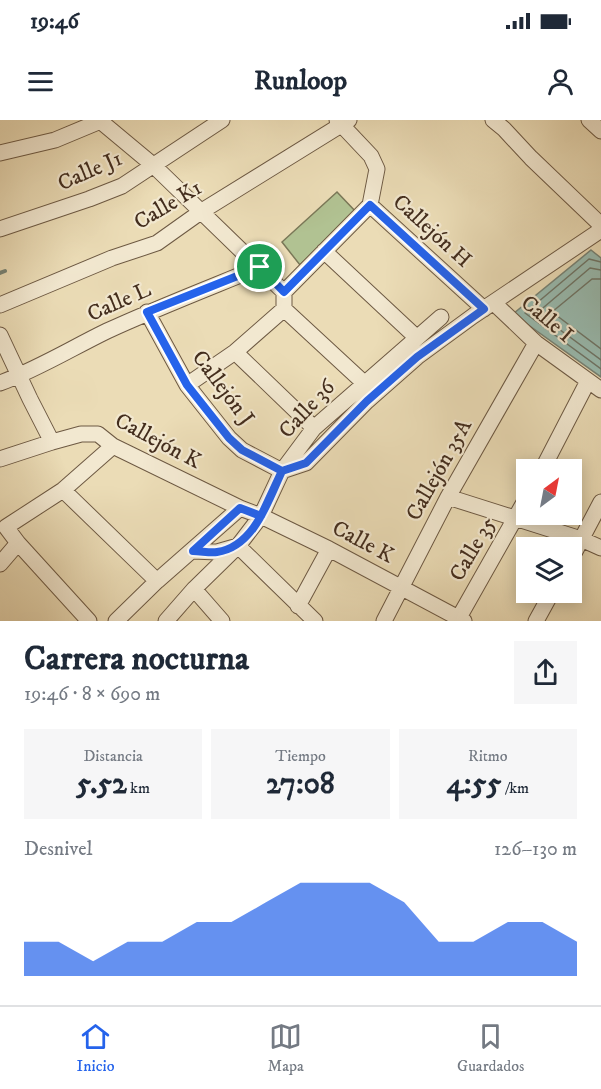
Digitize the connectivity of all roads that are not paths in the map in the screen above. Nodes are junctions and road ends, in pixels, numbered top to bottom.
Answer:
1 (222, 120) edge
2 (493, 120) edge
3 (589, 120) edge
4 (101, 121) edge
5 (342, 122) edge
6 (601, 131) edge
7 (0, 153) edge
8 (153, 165) junction
9 (370, 205) junction
10 (202, 211) junction
11 (601, 225) edge
12 (0, 229) edge
13 (601, 230) edge
14 (324, 251) junction
15 (260, 267) junction
16 (284, 292) junction
17 (0, 305) edge
18 (489, 306) junction
19 (284, 309) junction
20 (147, 312) junction
21 (441, 317) dead end
22 (0, 335) edge
23 (416, 337) junction
24 (536, 343) junction
25 (235, 352) junction
26 (19, 376) junction
27 (0, 383) edge
28 (364, 383) junction
29 (187, 385) junction
30 (595, 386) edge
31 (314, 428) junction
32 (52, 442) junction
33 (113, 446) junction
34 (0, 459) edge
35 (549, 459) edge
36 (282, 471) junction
37 (63, 490) junction
38 (448, 497) junction
39 (601, 502) edge
40 (240, 508) junction
41 (261, 516) junction
42 (516, 519) joint
43 (536, 525) edge
44 (3, 528) edge
45 (574, 537) edge
46 (582, 537) edge
47 (582, 539) edge
48 (18, 543) junction
49 (238, 546) junction
50 (601, 548) edge
51 (329, 549) junction
52 (193, 551) junction
53 (0, 564) edge
54 (156, 581) junction
55 (401, 587) junction
56 (194, 589) junction
57 (546, 603) edge
58 (305, 615) edge
59 (460, 620) edge
60 (89, 621) edge
61 (116, 621) edge
62 (166, 621) edge
63 (222, 621) edge
64 (384, 621) edge
65 (536, 621) edge

1 - 8 street, Calle J1
2 - 11 street
3 - 6 street
4 - 7 street
4 - 8 street
5 - 9 street, Callejón H
5 - 10 street, Calle K1
8 - 10 street
8 - 12 street, Calle J1
9 - 14 street
9 - 18 street, Callejón H
10 - 15 street
10 - 17 street, Calle K1
13 - 18 street
14 - 16 street
14 - 23 street
15 - 16 street
15 - 20 street, Calle L
16 - 19 street
18 - 24 street, Calle I
18 - 36 street
19 - 25 street
19 - 28 street
20 - 26 street, Calle L
20 - 29 street, Callejón J
21 - 23 street, Calle 36
22 - 26 street
23 - 28 street, Calle 36
24 - 30 street, Calle I
24 - 38 street, Callejón 35A
25 - 29 street
25 - 31 street
26 - 27 street, Calle L
26 - 32 street
28 - 31 street, Calle 36
29 - 36 street, Callejón J
30 - 35 street
31 - 36 street, Calle 36
32 - 33 street, Callejón K
32 - 34 street, Callejón K
33 - 37 street
33 - 40 street, Callejón K
36 - 41 street, Calle 36
37 - 44 street
37 - 54 street
38 - 42 street
38 - 55 street, Callejón 35A
39 - 46 street
40 - 41 street, Calle K
40 - 52 street
41 - 49 street, Calle 36
41 - 51 street, Calle K
42 - 59 street, Calle 35
43 - 45 street
44 - 48 street
47 - 50 street
48 - 53 street
48 - 60 street
49 - 52 street
49 - 56 street, Calle 36
49 - 58 street
51 - 55 street, Calle K
51 - 58 street
52 - 54 street
54 - 61 street
55 - 59 street, Calle K
55 - 64 street, Callejón 35A
56 - 62 street, Calle 36
56 - 63 street
57 - 65 street

